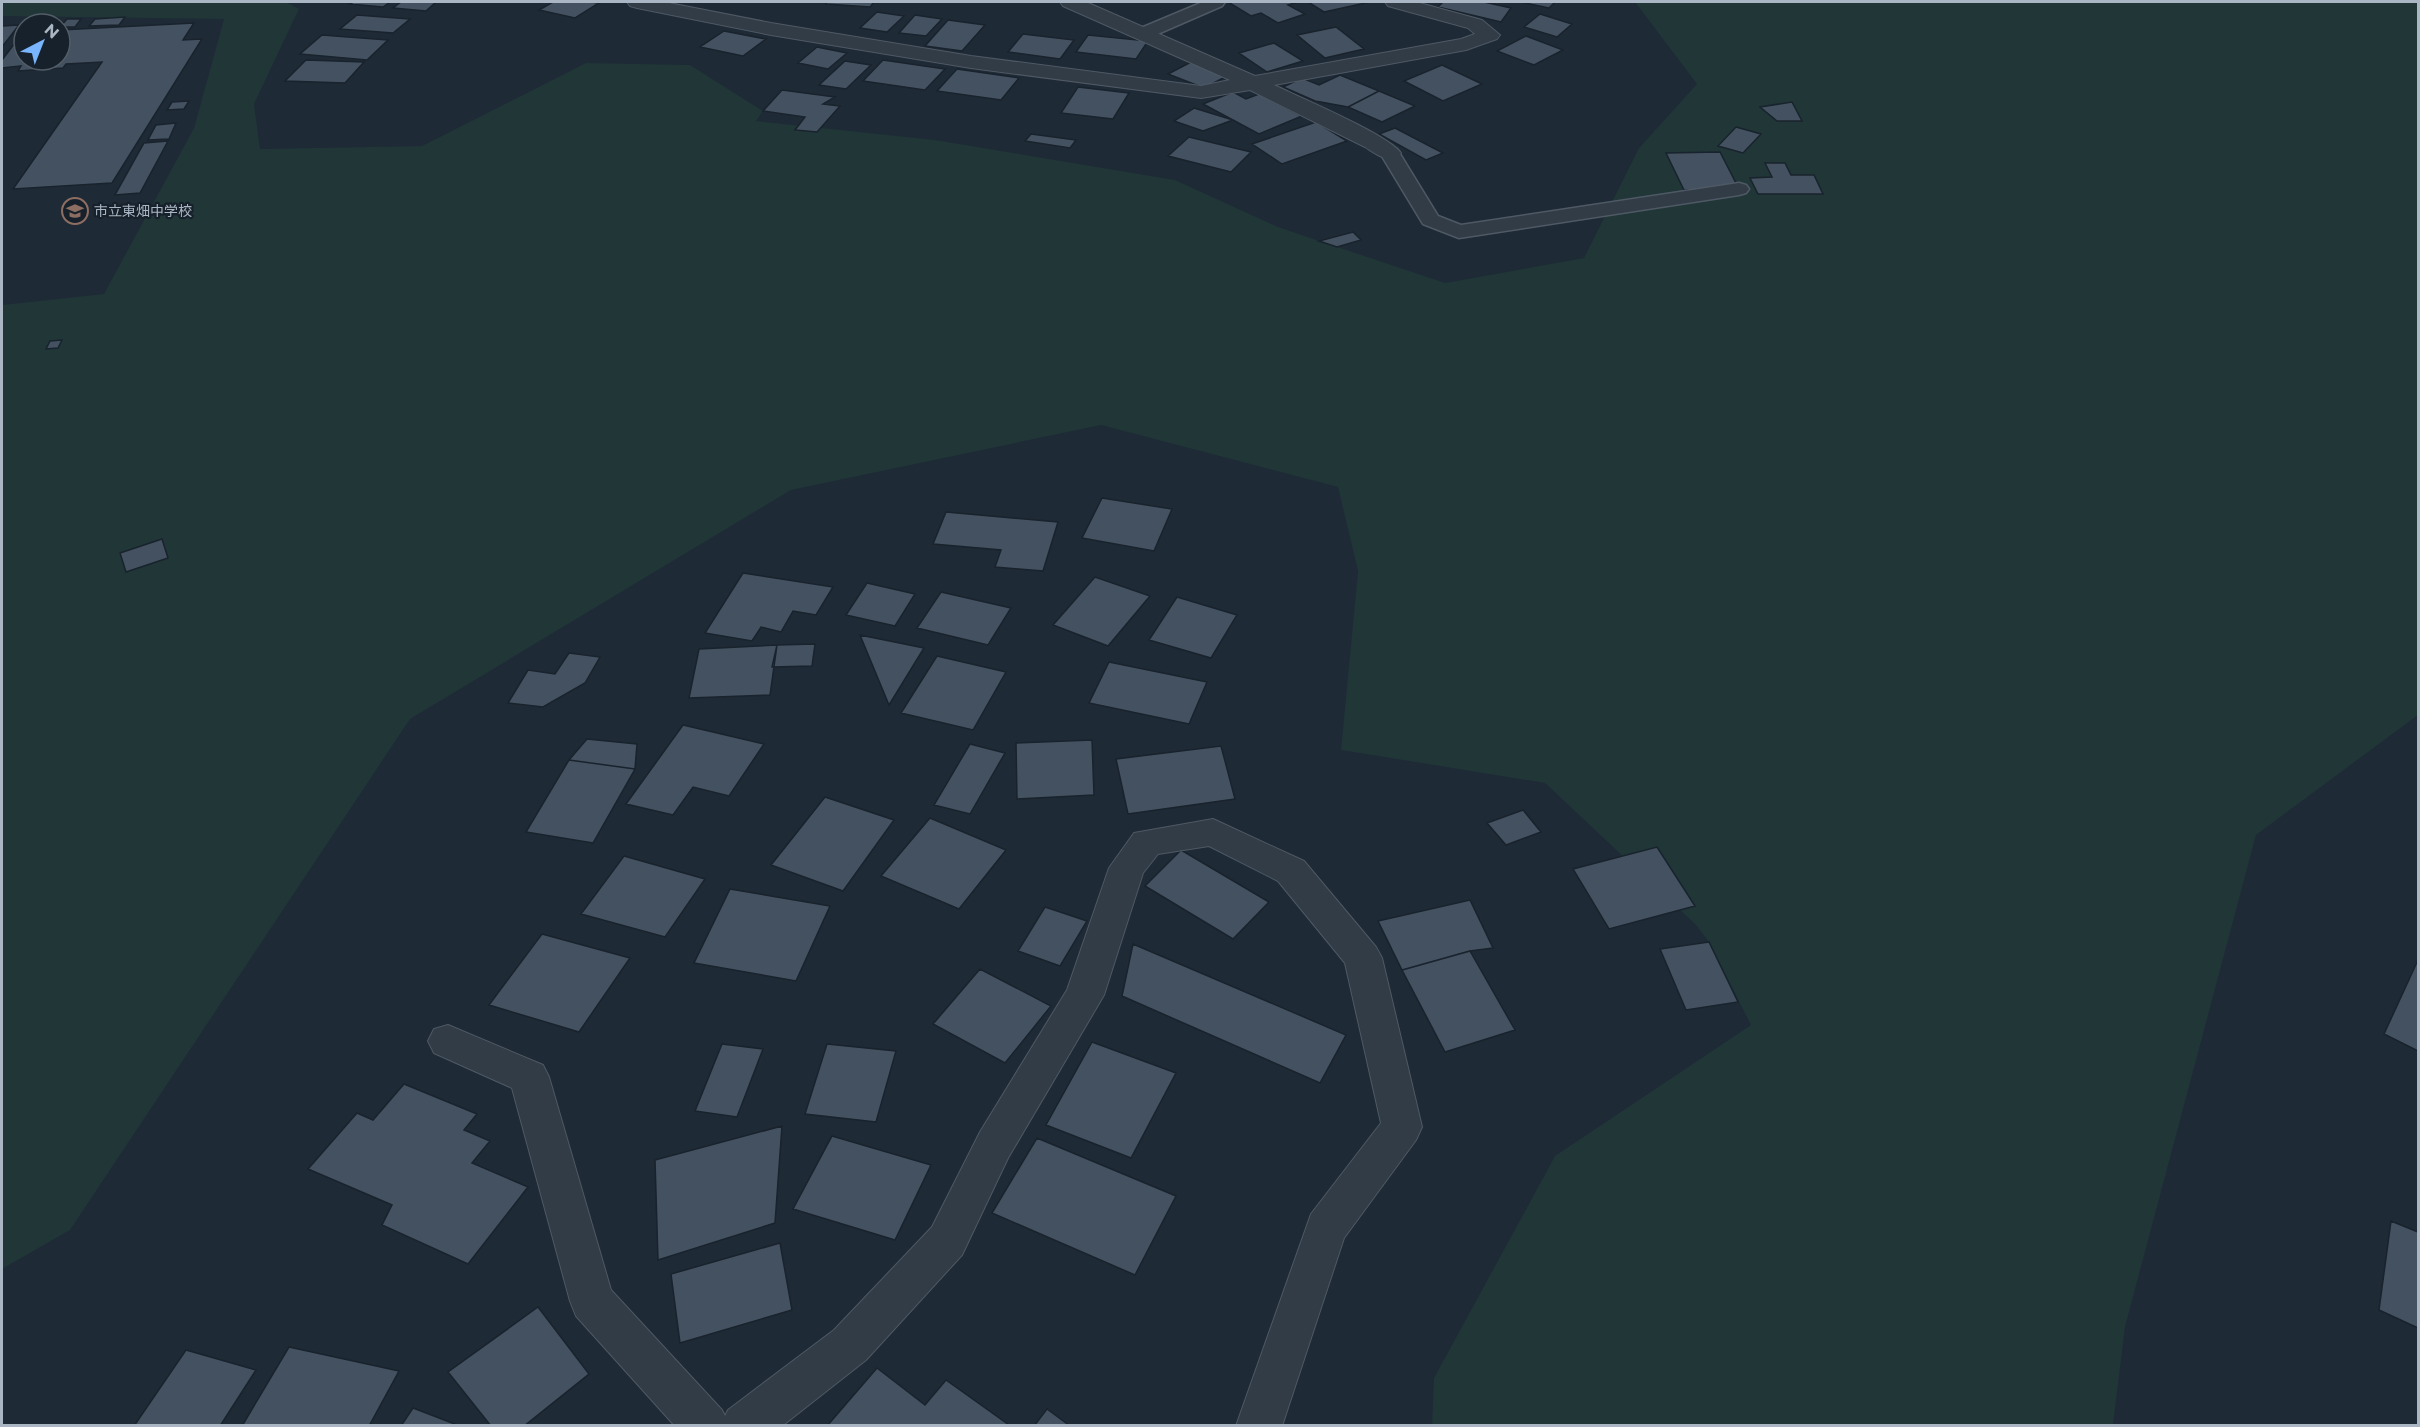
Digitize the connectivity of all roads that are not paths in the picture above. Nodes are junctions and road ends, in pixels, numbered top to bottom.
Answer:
1 (637, 2) edge
2 (1070, 2) edge
3 (1216, 2) edge
4 (1395, 2) edge
5 (1147, 32) junction
6 (1253, 82) junction
7 (1390, 153) joint
8 (1739, 189) dead end
9 (448, 1041) dead end
10 (706, 1425) edge
11 (744, 1425) edge
12 (1259, 1425) edge

1 - 6 street
2 - 5 street
3 - 5 lane
4 - 6 street
5 - 6 street
6 - 7 street
7 - 8 lane
9 - 10 street
11 - 12 street

